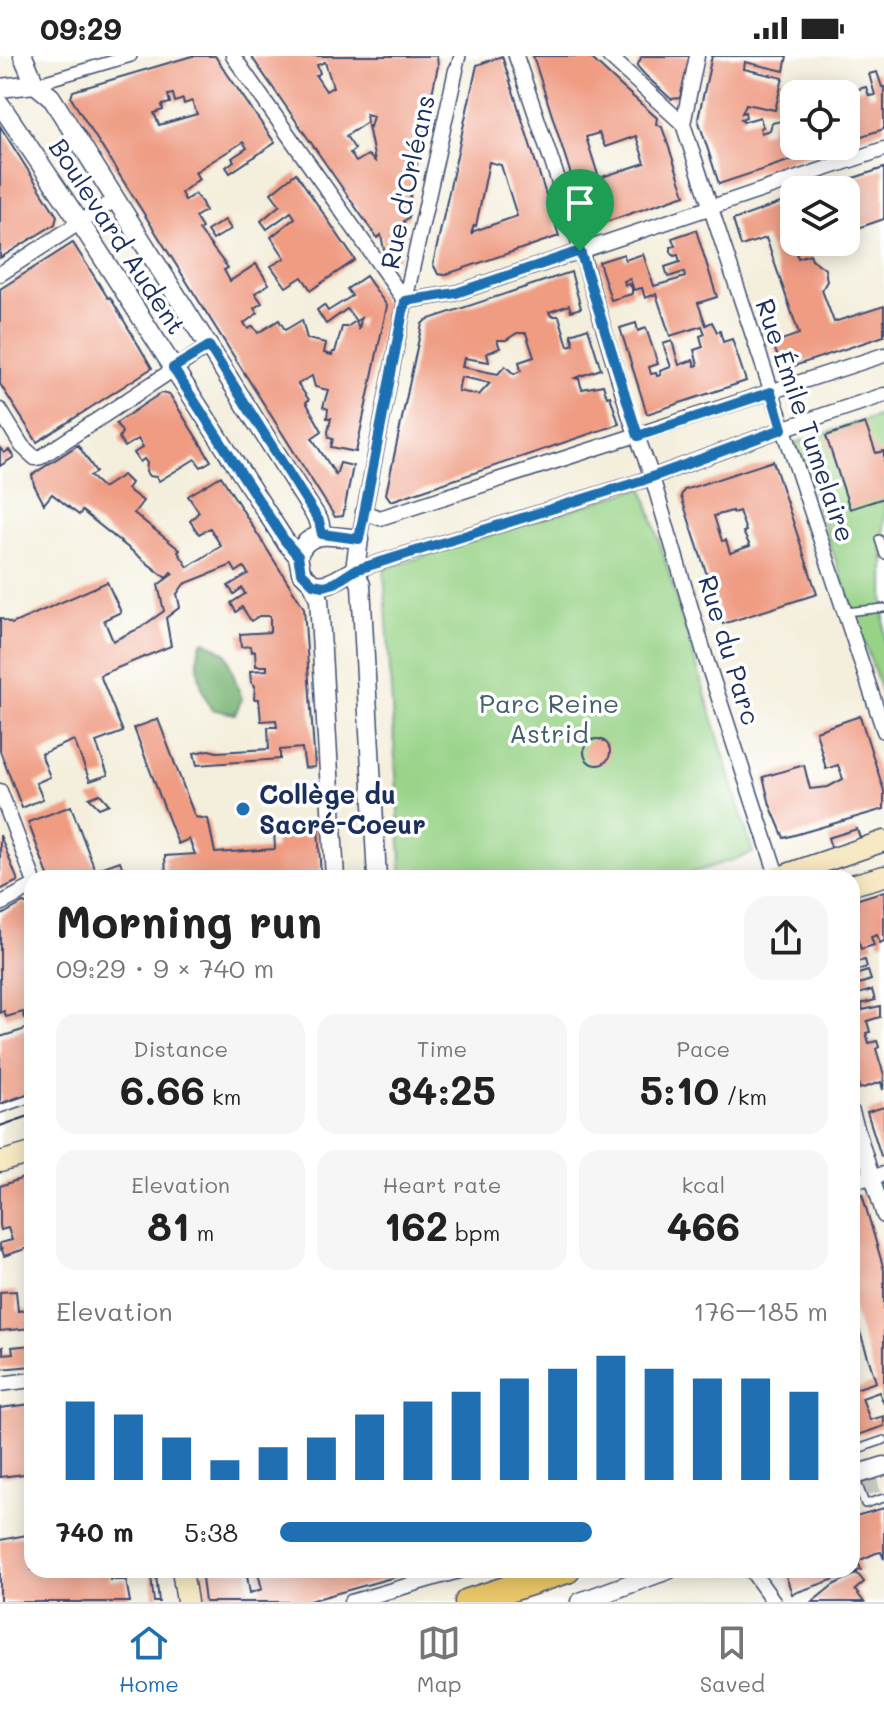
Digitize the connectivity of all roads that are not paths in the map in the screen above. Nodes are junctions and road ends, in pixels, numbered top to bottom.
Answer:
1 (23, 56) edge
2 (131, 56) edge
3 (233, 56) edge
4 (516, 56) edge
5 (609, 56) edge
6 (697, 56) edge
7 (458, 63) edge
8 (35, 84) junction
9 (0, 88) edge
10 (0, 104) edge
11 (683, 124) junction
12 (884, 149) edge
13 (116, 199) junction
14 (709, 207) junction
15 (81, 224) junction
16 (580, 251) junction
17 (0, 274) edge
18 (405, 301) junction
19 (209, 346) junction
20 (884, 355) edge
21 (173, 368) junction
22 (771, 392) junction
23 (884, 396) edge
24 (0, 410) edge
25 (782, 429) junction
26 (638, 436) junction
27 (652, 477) junction
28 (363, 512) junction
29 (322, 534) junction
30 (359, 539) junction
31 (879, 539) dead end
32 (884, 555) edge
33 (298, 556) junction
34 (355, 570) junction
35 (313, 584) junction
36 (884, 608) edge
37 (845, 612) junction
38 (884, 731) edge
39 (0, 791) edge
40 (884, 841) edge
41 (30, 870) edge
42 (335, 870) edge
43 (377, 870) edge
44 (774, 870) edge
45 (800, 870) edge
46 (884, 876) edge
47 (860, 883) edge
48 (24, 891) edge
49 (0, 904) edge
50 (24, 1101) edge
51 (0, 1109) edge
52 (860, 1132) edge
53 (24, 1155) edge
54 (0, 1162) edge
55 (878, 1176) edge
56 (884, 1216) edge
57 (24, 1381) edge
58 (0, 1384) edge
59 (884, 1440) edge
60 (860, 1448) edge
61 (884, 1466) edge
62 (860, 1474) edge
63 (860, 1492) edge
64 (884, 1498) edge
65 (183, 1578) edge
66 (434, 1578) edge
67 (542, 1578) edge
68 (646, 1578) edge
69 (757, 1578) edge
70 (187, 1602) edge
71 (351, 1602) edge
72 (468, 1602) edge
73 (580, 1602) edge
74 (774, 1602) edge

1 - 8 street, Boulevard Audent
2 - 8 street
3 - 18 street
4 - 16 street, Rue du Parc
5 - 11 street
6 - 11 street
7 - 18 street, Rue d'Orléans
8 - 9 street
8 - 13 street, Boulevard Audent
10 - 15 street, Boulevard Audent
11 - 14 street, Rue Émile Tumelaire
12 - 14 street
13 - 15 street
13 - 19 street, Boulevard Audent
14 - 16 street
14 - 22 street, Rue Émile Tumelaire
15 - 17 street
15 - 21 street, Boulevard Audent
16 - 18 street
16 - 26 street, Rue du Parc
18 - 28 street, Rue d'Orléans
19 - 21 street
19 - 29 street, Boulevard Audent
20 - 22 street
21 - 24 street
21 - 33 street, Boulevard Audent
22 - 25 street, Rue Émile Tumelaire
22 - 26 street
23 - 25 street
25 - 27 street
25 - 37 street, Rue Émile Tumelaire
26 - 27 street, Rue du Parc
26 - 28 street
27 - 34 street
27 - 44 street, Rue du Parc
28 - 30 street, Rue d'Orléans
29 - 30 street
29 - 33 street
30 - 34 street
31 - 32 lane
33 - 35 street, Boulevard Audent
34 - 35 street
34 - 43 street
35 - 42 street, Boulevard Audent
36 - 37 lane
37 - 38 street, Rue Émile Tumelaire
39 - 41 street
40 - 45 main road
46 - 47 main road
48 - 49 street
50 - 51 lane
52 - 55 street
53 - 54 main road
55 - 56 street
57 - 58 street
59 - 60 lane
61 - 62 street
63 - 64 lane
65 - 70 main road
66 - 71 street
67 - 72 highway
68 - 73 street
69 - 74 street

